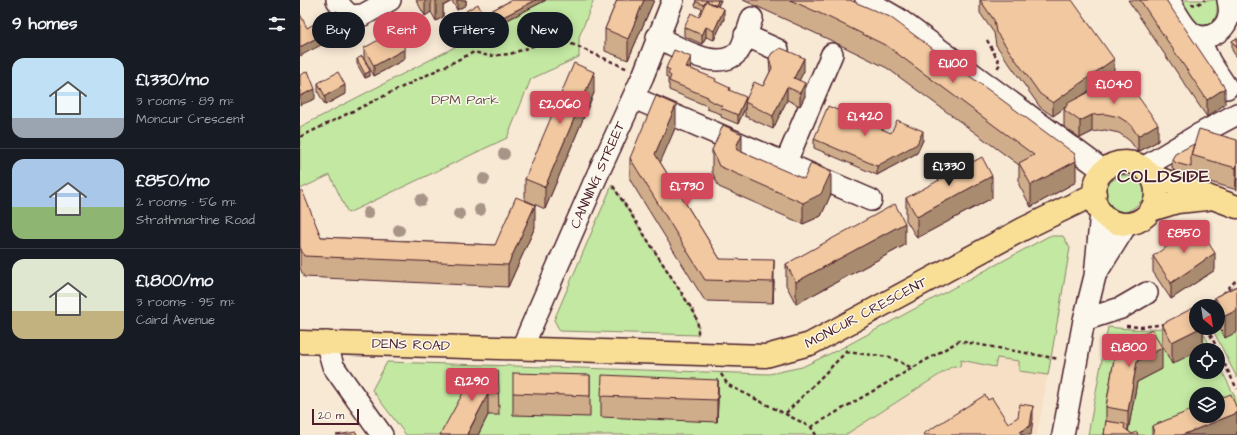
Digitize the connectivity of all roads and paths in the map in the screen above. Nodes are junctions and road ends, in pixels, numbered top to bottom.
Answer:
1 (337, 0) edge
2 (390, 0) edge
3 (673, 0) edge
4 (866, 0) edge
5 (1169, 0) edge
6 (1187, 0) edge
7 (1205, 0) edge
8 (1228, 0) edge
9 (657, 37) junction
10 (1198, 37) junction
11 (987, 40) dead end
12 (778, 50) edge
13 (832, 54) dead end
14 (628, 69) dead end
15 (986, 83) junction
16 (1228, 88) dead end
17 (634, 98) junction
18 (1237, 114) edge
19 (300, 137) edge
20 (786, 162) junction
21 (1104, 171) junction
22 (1147, 172) junction
23 (596, 178) junction
24 (1212, 199) junction
25 (871, 200) dead end
26 (1098, 203) junction
27 (1237, 207) edge
28 (1151, 210) junction
29 (1127, 224) junction
30 (1095, 276) junction
31 (1237, 279) edge
32 (1147, 292) dead end
33 (1216, 299) edge
34 (1084, 320) junction
35 (1171, 323) edge
36 (1122, 325) dead end
37 (837, 330) junction
38 (698, 335) dead end
39 (300, 342) edge
40 (326, 342) junction
41 (522, 348) junction
42 (846, 352) junction
43 (721, 355) junction
44 (1076, 362) junction
45 (1225, 364) edge
46 (912, 368) junction
47 (1237, 389) edge
48 (786, 413) junction
49 (811, 428) junction
50 (382, 435) edge
51 (816, 435) edge
52 (1063, 435) edge

1 - 2 street
3 - 9 street, CANNING STREET
4 - 15 street
5 - 10 street
6 - 7 path
8 - 10 street
9 - 12 street
9 - 17 street, CANNING STREET
10 - 16 street
11 - 15 path
13 - 20 street
14 - 19 path
15 - 21 street
17 - 20 street
17 - 23 street, CANNING STREET
18 - 22 street
20 - 25 street
21 - 22 main road
21 - 26 main road
22 - 24 main road
22 - 28 main road
23 - 38 path
23 - 41 street, CANNING STREET
24 - 27 main road
24 - 28 main road
26 - 29 main road
26 - 30 street
26 - 37 main road, MONCUR CRESCENT
28 - 29 main road
29 - 30 street
30 - 34 street
31 - 33 path
32 - 34 street
34 - 44 street
35 - 36 path
37 - 42 path
37 - 43 main road, MONCUR CRESCENT
39 - 40 main road, DENS ROAD
40 - 41 main road, DENS ROAD
40 - 50 street
41 - 43 main road, MONCUR CRESCENT
42 - 46 path
42 - 48 path
43 - 48 path
44 - 46 path
44 - 52 street
45 - 47 path
46 - 49 path
48 - 49 path
49 - 51 path

